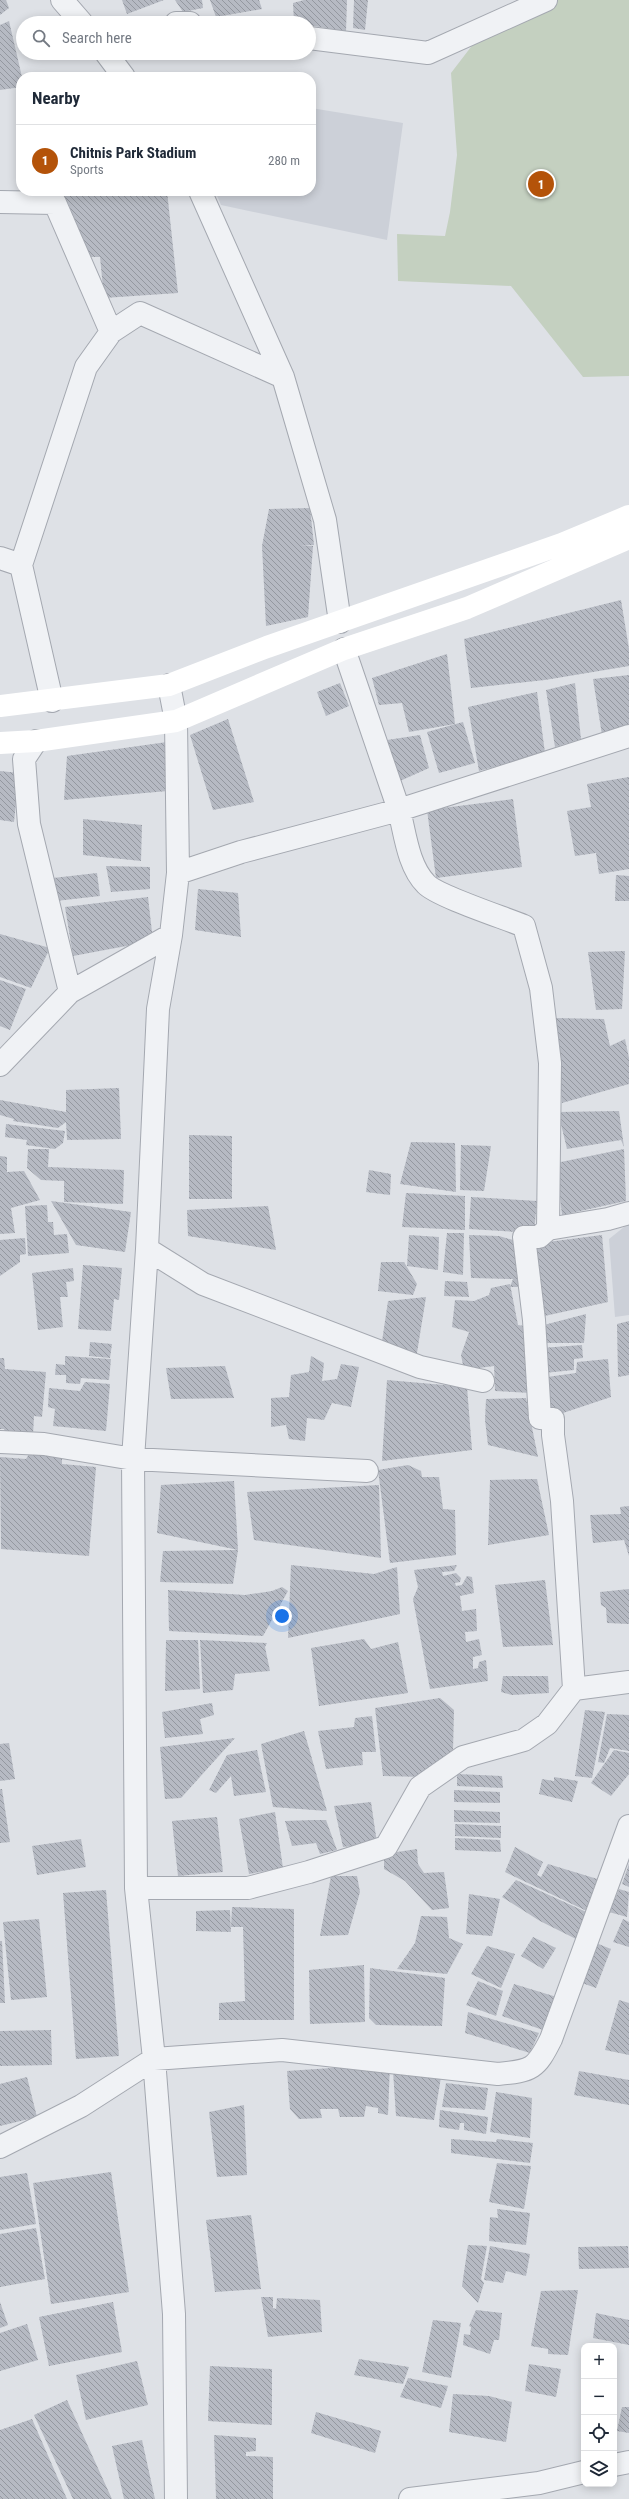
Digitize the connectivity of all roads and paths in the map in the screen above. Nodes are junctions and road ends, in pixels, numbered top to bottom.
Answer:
1 (62, 0) edge
2 (546, 0) edge
3 (76, 16) edge
4 (316, 39) edge
5 (111, 60) edge
6 (120, 72) edge
7 (202, 196) edge
8 (0, 202) edge
9 (111, 332) junction
10 (284, 377) junction
11 (629, 516) edge
12 (629, 538) edge
13 (0, 558) edge
14 (21, 566) junction
15 (340, 622) junction
16 (344, 649) junction
17 (169, 685) junction
18 (52, 701) junction
19 (0, 706) edge
20 (176, 721) junction
21 (629, 736) edge
22 (36, 741) junction
23 (0, 743) edge
24 (399, 810) junction
25 (178, 873) junction
26 (171, 935) junction
27 (70, 992) junction
28 (0, 1065) edge
29 (629, 1213) edge
30 (548, 1229) junction
31 (147, 1249) junction
32 (484, 1381) dead end
33 (0, 1442) edge
34 (133, 1459) junction
35 (367, 1471) dead end
36 (629, 1682) edge
37 (574, 1689) junction
38 (629, 1826) edge
39 (136, 1888) junction
40 (154, 2059) junction
41 (0, 2147) edge
42 (629, 2462) edge
43 (617, 2464) edge
44 (581, 2473) edge
45 (176, 2499) edge
46 (410, 2499) edge

1 - 3 street
2 - 4 street
5 - 6 street
7 - 10 street
8 - 9 street
9 - 10 street
9 - 14 street
10 - 15 street
11 - 15 main road
12 - 16 main road
13 - 14 street
14 - 18 street
15 - 17 main road
16 - 20 main road
16 - 24 street
17 - 18 main road
17 - 20 street
18 - 19 main road
20 - 22 main road
20 - 25 street
21 - 24 street
22 - 23 main road
22 - 27 street
24 - 25 street
24 - 30 street
25 - 26 street
26 - 27 street
26 - 31 street
27 - 28 street
29 - 30 street
30 - 37 street
31 - 32 street
31 - 34 street
33 - 34 street
34 - 35 street
34 - 39 street
36 - 37 street
37 - 39 street
38 - 40 street
39 - 40 street
40 - 41 street
40 - 45 street
42 - 43 street
44 - 46 street

